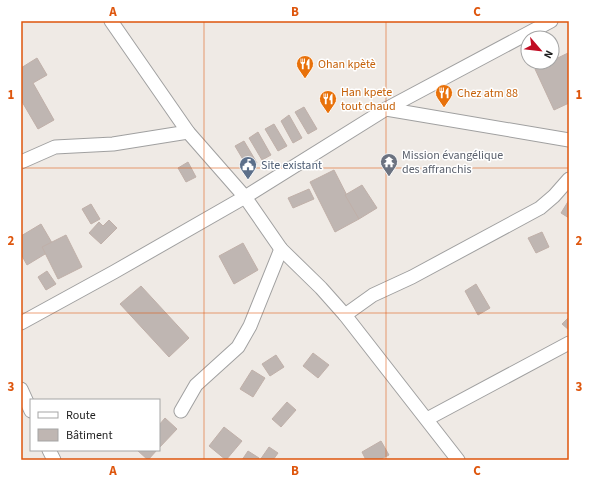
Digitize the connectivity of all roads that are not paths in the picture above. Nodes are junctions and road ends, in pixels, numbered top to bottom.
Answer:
1 (111, 21) edge
2 (551, 21) edge
3 (386, 109) junction
4 (188, 132) junction
5 (569, 140) edge
6 (21, 162) edge
7 (569, 179) edge
8 (245, 197) junction
9 (281, 249) junction
10 (344, 315) junction
11 (21, 323) edge
12 (569, 344) edge
13 (21, 389) edge
14 (30, 409) edge
15 (181, 411) dead end
16 (427, 419) junction
17 (50, 451) edge
18 (54, 460) edge
19 (458, 460) edge

1 - 4 street
2 - 3 street
3 - 5 street
3 - 8 street
4 - 6 street
4 - 8 street
7 - 10 street
8 - 9 street
8 - 11 street
9 - 10 street
9 - 15 street
10 - 16 street
12 - 16 street
13 - 14 street
16 - 19 street
17 - 18 street

